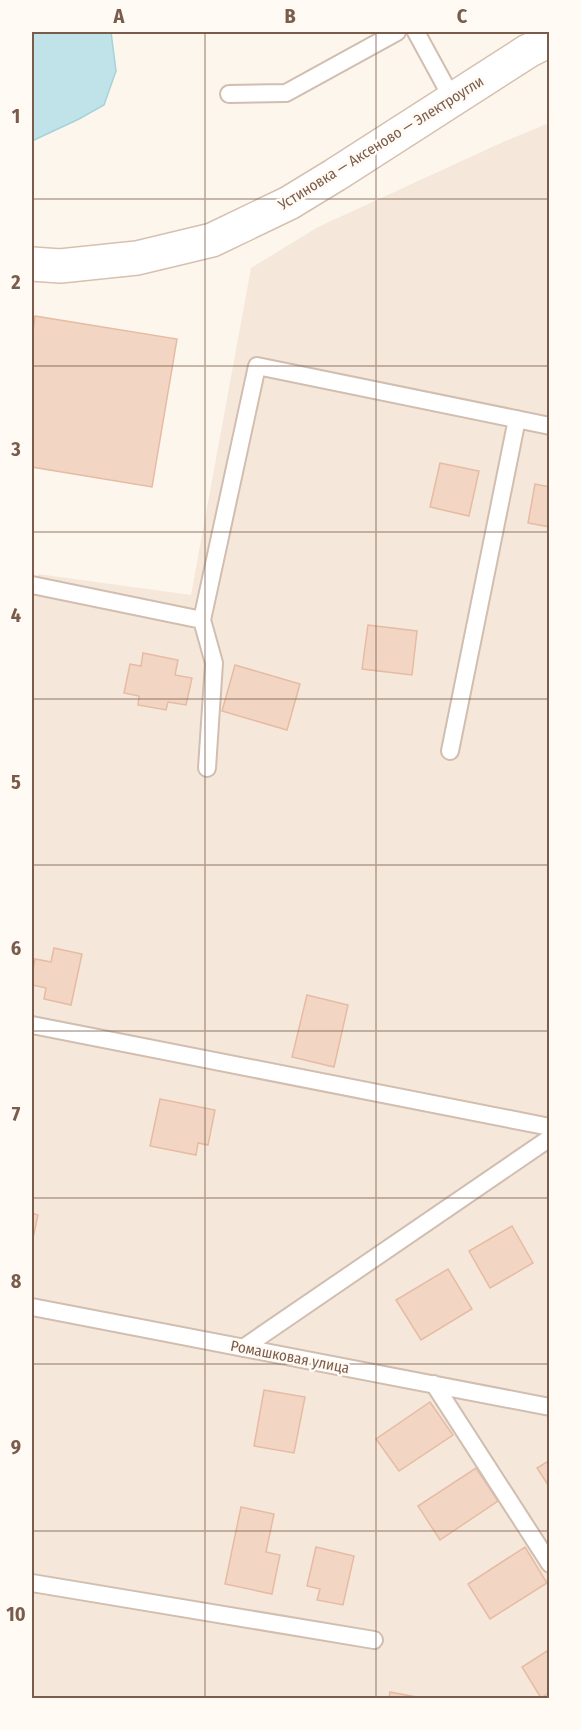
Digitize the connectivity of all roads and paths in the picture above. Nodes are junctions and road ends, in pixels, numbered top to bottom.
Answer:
1 (397, 32) edge
2 (416, 32) edge
3 (549, 40) edge
4 (229, 94) dead end
5 (453, 100) junction
6 (32, 264) edge
7 (517, 419) junction
8 (549, 426) edge
9 (32, 585) edge
10 (202, 620) junction
11 (450, 751) dead end
12 (207, 768) dead end
13 (32, 1025) edge
14 (549, 1127) edge
15 (549, 1138) edge
16 (32, 1307) edge
17 (243, 1348) junction
18 (434, 1384) junction
19 (549, 1407) edge
20 (549, 1564) edge
21 (32, 1583) edge
22 (374, 1640) dead end

1 - 4 lane
2 - 5 lane
3 - 5 main road, Устиновка — Аксеново — Электроугли
5 - 6 main road, Устиновка — Аксеново — Электроугли
7 - 8 lane
7 - 10 lane
7 - 11 lane
9 - 10 lane
10 - 12 lane
13 - 14 lane
15 - 17 lane
16 - 17 lane, Ромашковая улица
17 - 18 lane, Ромашковая улица
18 - 19 lane, Ромашковая улица
18 - 20 lane
21 - 22 lane

